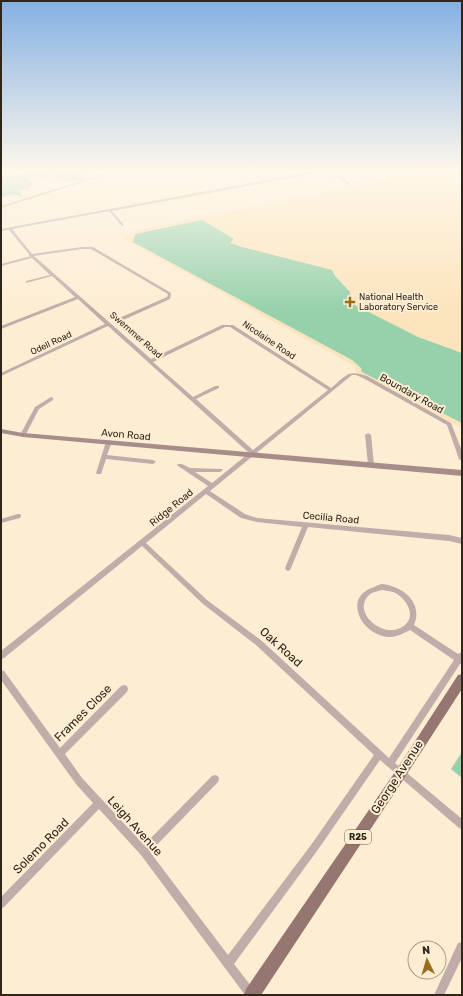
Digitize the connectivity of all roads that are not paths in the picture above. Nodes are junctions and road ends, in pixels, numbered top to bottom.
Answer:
1 (74, 216) edge
2 (115, 216) edge
3 (122, 225) dead end
4 (9, 228) junction
5 (1, 230) edge
6 (32, 256) junction
7 (1, 265) edge
8 (53, 275) junction
9 (27, 282) dead end
10 (79, 297) junction
11 (119, 320) dead end
12 (109, 324) junction
13 (1, 328) edge
14 (151, 361) junction
15 (354, 374) joint
16 (1, 375) edge
17 (217, 387) dead end
18 (330, 390) junction
19 (51, 399) dead end
20 (192, 399) junction
21 (1, 431) edge
22 (23, 435) junction
23 (368, 435) dead end
24 (109, 442) junction
25 (252, 454) junction
26 (104, 457) junction
27 (462, 458) edge
28 (153, 462) dead end
29 (180, 464) dead end
30 (371, 465) junction
31 (191, 470) junction
32 (220, 470) dead end
33 (99, 473) dead end
34 (462, 473) edge
35 (212, 486) junction
36 (206, 491) junction
37 (18, 516) dead end
38 (1, 521) edge
39 (306, 525) junction
40 (462, 541) edge
41 (142, 543) junction
42 (288, 568) dead end
43 (410, 626) junction
44 (1, 656) edge
45 (461, 658) edge
46 (1, 674) edge
47 (462, 678) edge
48 (124, 689) dead end
49 (59, 754) junction
50 (379, 754) junction
51 (390, 764) junction
52 (401, 773) junction
53 (215, 778) dead end
54 (98, 804) junction
55 (462, 825) edge
56 (144, 852) junction
57 (1, 904) edge
58 (462, 948) edge
59 (228, 963) junction
60 (252, 995) edge
61 (439, 995) edge

1 - 4 street
2 - 3 street
4 - 5 street
4 - 6 street, Swemmer Road
6 - 7 street
6 - 8 street, Swemmer Road
6 - 11 street
8 - 9 street
8 - 10 street, Swemmer Road
10 - 12 street, Swemmer Road
10 - 13 street
12 - 14 street, Swemmer Road
12 - 16 street, Odell Road
14 - 18 street, Nicolaine Road
14 - 20 street, Swemmer Road
15 - 18 street, Ridge Road
15 - 27 street, Boundary Road
17 - 20 street
18 - 25 street, Ridge Road
19 - 22 street
20 - 25 street, Swemmer Road
21 - 22 main road, Avon Road
22 - 24 main road, Avon Road
23 - 30 street
24 - 25 main road, Avon Road
24 - 26 street
25 - 30 main road
25 - 35 street, Ridge Road
26 - 28 street
26 - 33 street
29 - 31 street
30 - 34 main road
31 - 32 street
31 - 35 street
35 - 36 street, Ridge Road
36 - 39 street, Cecilia Road
36 - 41 street, Ridge Road
37 - 38 street
39 - 40 street, Cecilia Road
39 - 42 street
41 - 44 street, Ridge Road
41 - 50 street, Oak Road
43 - 43 street
43 - 45 street
45 - 51 street, George Avenue
46 - 49 street, Leigh Avenue
47 - 52 main road, George Avenue / R25
48 - 49 street, Frames Close
49 - 54 street, Leigh Avenue
50 - 51 street, Oak Road
50 - 59 street
51 - 52 street, Oak Road
52 - 55 street, Oak Road
52 - 60 main road, George Avenue / R25
53 - 56 street
54 - 56 street, Leigh Avenue
54 - 57 street, Solemo Road
56 - 59 street, Leigh Avenue
58 - 61 street
59 - 60 street, Leigh Avenue

